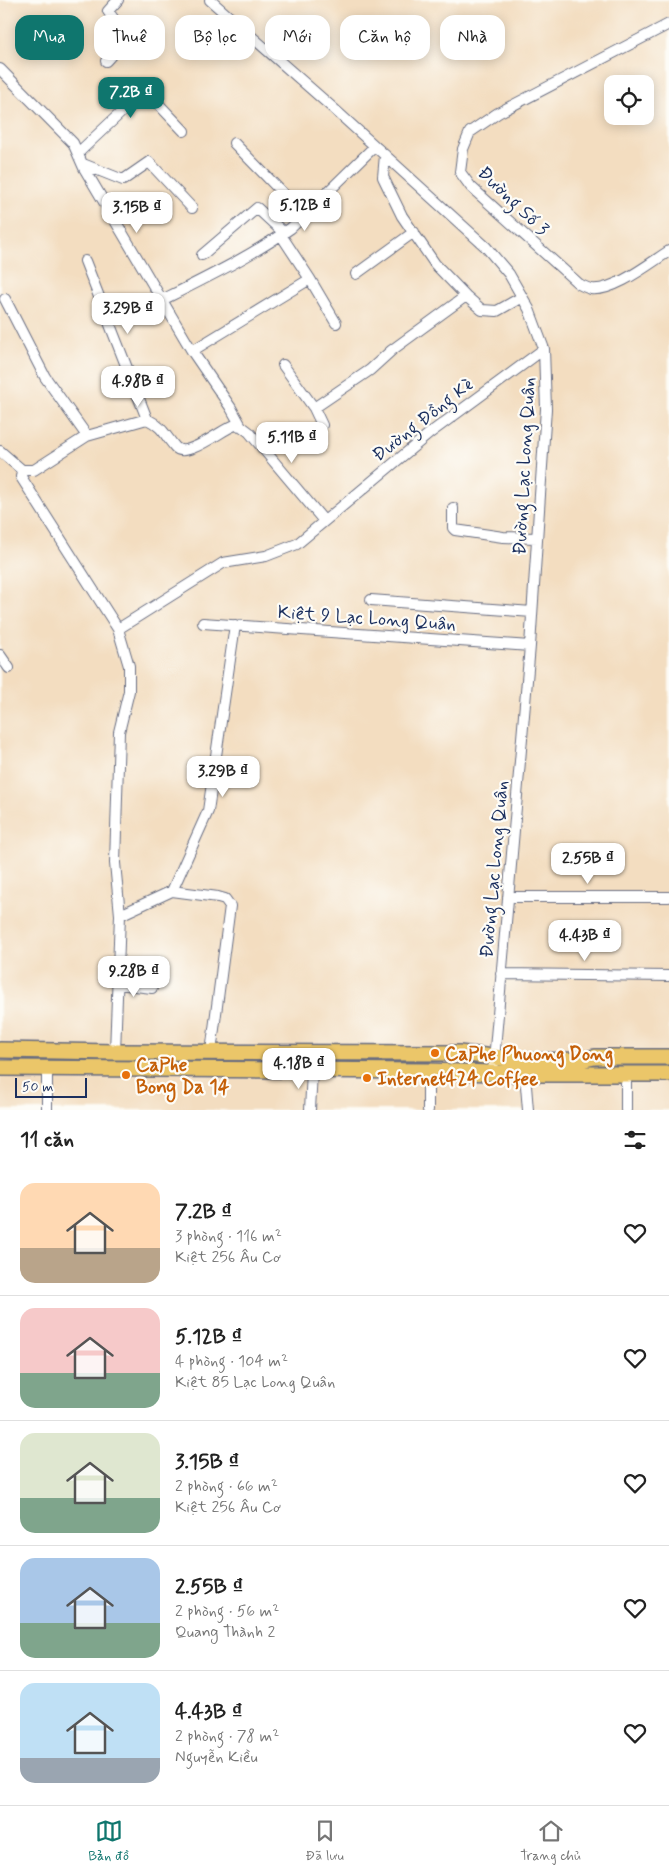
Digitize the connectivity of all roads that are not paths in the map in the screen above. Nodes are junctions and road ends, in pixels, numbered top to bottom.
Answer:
1 (118, 0) edge
2 (210, 0) edge
3 (669, 24) edge
4 (106, 61) dead end
5 (0, 69) edge
6 (184, 131) dead end
7 (234, 143) dead end
8 (375, 146) junction
9 (78, 154) junction
10 (385, 155) junction
11 (82, 164) junction
12 (192, 208) dead end
13 (304, 216) junction
14 (414, 232) junction
15 (283, 234) junction
16 (669, 251) edge
17 (202, 255) dead end
18 (85, 261) dead end
19 (356, 274) dead end
20 (310, 279) junction
21 (466, 296) junction
22 (522, 297) junction
23 (5, 299) dead end
24 (162, 300) junction
25 (336, 323) dead end
26 (544, 349) junction
27 (192, 352) junction
28 (283, 365) dead end
29 (317, 405) junction
30 (148, 419) junction
31 (241, 426) junction
32 (87, 436) junction
33 (306, 443) dead end
34 (0, 451) edge
35 (22, 470) junction
36 (453, 508) dead end
37 (324, 521) junction
38 (537, 538) junction
39 (371, 600) dead end
40 (532, 612) junction
41 (203, 623) dead end
42 (235, 625) junction
43 (118, 629) junction
44 (530, 646) junction
45 (0, 655) edge
46 (9, 668) dead end
47 (172, 892) junction
48 (508, 897) junction
49 (669, 897) edge
50 (120, 915) junction
51 (501, 974) junction
52 (669, 976) edge
53 (118, 984) junction
54 (152, 988) dead end
55 (0, 1050) edge
56 (115, 1052) junction
57 (211, 1052) junction
58 (669, 1057) edge
59 (494, 1065) junction
60 (0, 1068) edge
61 (47, 1068) junction
62 (312, 1071) junction
63 (428, 1071) junction
64 (525, 1074) junction
65 (626, 1074) junction
66 (669, 1074) edge
67 (47, 1110) edge
68 (310, 1110) edge
69 (428, 1110) edge
70 (528, 1110) edge
71 (626, 1110) edge

1 - 4 street
2 - 8 street, Đường Lạc Long Quân
3 - 16 street, Đường Số 3
5 - 9 street
6 - 9 street
7 - 13 street
8 - 10 street, Đường Lạc Long Quân
8 - 13 street
9 - 11 street
10 - 14 street
10 - 22 street, Đường Lạc Long Quân
11 - 12 street
11 - 24 street
13 - 15 street
14 - 19 street
14 - 21 street
15 - 17 street
15 - 20 street
15 - 24 street
18 - 30 street
20 - 25 street
20 - 27 street
21 - 22 street
21 - 29 street
22 - 26 street, Đường Lạc Long Quân
23 - 32 street
24 - 27 street
26 - 37 street, Đường Đồng Kè
26 - 38 street, Đường Lạc Long Quân
27 - 31 street
28 - 29 street
29 - 33 street
30 - 31 street
30 - 32 street
31 - 37 street
32 - 35 street
34 - 35 street
35 - 43 street
36 - 38 street
37 - 43 street, Đường Đồng Kè
38 - 40 street, Đường Lạc Long Quân
39 - 40 street
40 - 44 street, Đường Lạc Long Quân
41 - 42 street, Kiệt 9 Lạc Long Quân
42 - 44 street, Kiệt 9 Lạc Long Quân
42 - 47 street
43 - 50 street
44 - 48 street, Đường Lạc Long Quân
45 - 46 street
47 - 50 street
47 - 57 street
48 - 49 street
48 - 51 street, Đường Lạc Long Quân
50 - 53 street
51 - 52 street
51 - 59 street, Đường Lạc Long Quân
53 - 54 street
53 - 56 street
55 - 56 highway
56 - 57 highway
57 - 59 highway
58 - 59 highway
59 - 63 highway
59 - 64 highway
60 - 61 highway
61 - 62 highway
61 - 67 street
62 - 63 highway
62 - 68 street
63 - 69 street
64 - 65 highway
64 - 70 street
65 - 66 highway
65 - 71 street

